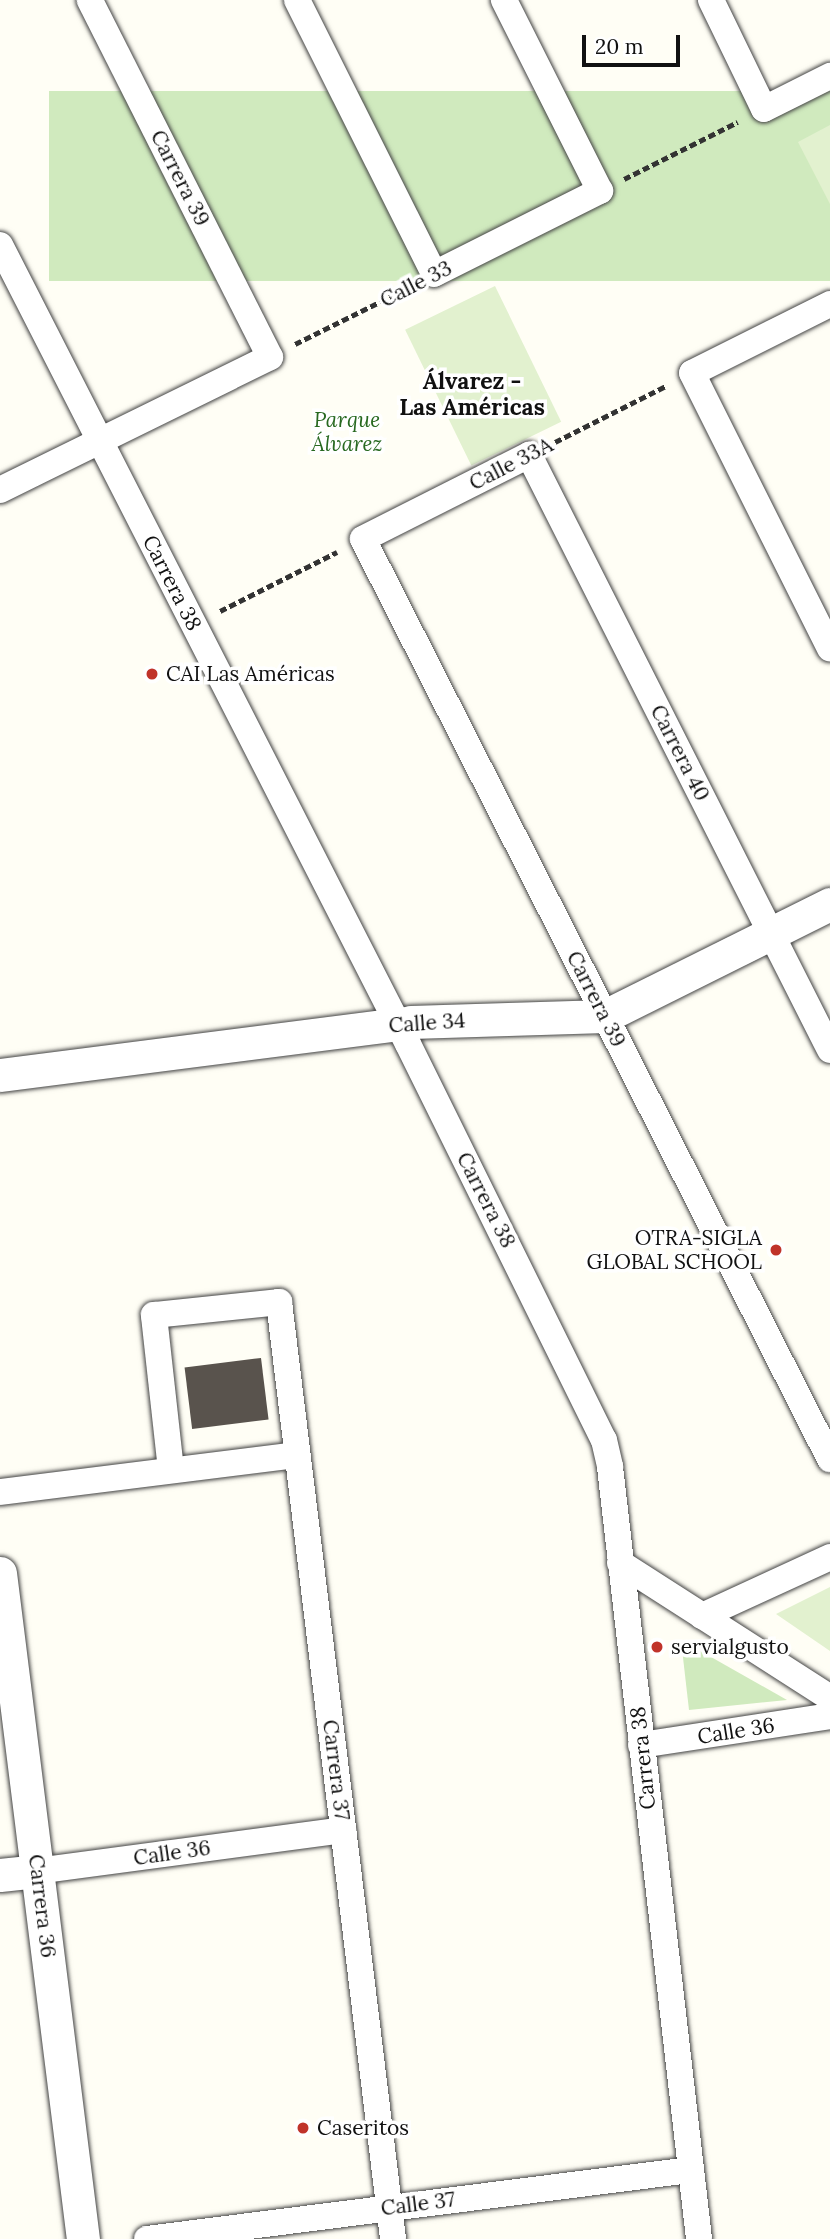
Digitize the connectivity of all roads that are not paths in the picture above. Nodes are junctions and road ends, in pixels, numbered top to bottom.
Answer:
1 (90, 0) edge
2 (297, 0) edge
3 (505, 0) edge
4 (710, 0) edge
5 (830, 76) edge
6 (0, 245) edge
7 (830, 304) edge
8 (100, 442) junction
9 (529, 455) joint
10 (0, 489) edge
11 (363, 539) joint
12 (830, 648) edge
13 (830, 904) edge
14 (771, 933) junction
15 (605, 1016) junction
16 (397, 1023) junction
17 (830, 1050) edge
18 (0, 1075) edge
19 (297, 1455) junction
20 (830, 1459) edge
21 (171, 1470) junction
22 (0, 1492) edge
23 (830, 1557) edge
24 (620, 1563) junction
25 (0, 1573) edge
26 (702, 1616) junction
27 (830, 1698) edge
28 (830, 1716) edge
29 (641, 1745) junction
30 (343, 1830) junction
31 (37, 1871) junction
32 (0, 1875) edge
33 (690, 2170) junction
34 (389, 2208) junction
35 (83, 2239) edge
36 (147, 2239) edge
37 (393, 2239) edge
38 (699, 2239) edge

1 - 8 street, Carrera 39
2 - 3 street, Calle 33
4 - 5 street
6 - 8 street, Carrera 38
7 - 12 street
8 - 10 street
8 - 16 street, Carrera 38
9 - 11 street, Calle 33A
9 - 14 street, Carrera 40
11 - 15 street, Carrera 39
13 - 14 street, Calle 34
14 - 15 street, Calle 34
14 - 17 street, Carrera 40
15 - 16 street, Calle 34
15 - 20 street, Carrera 39
16 - 18 street, Calle 34
16 - 24 street, Carrera 38
19 - 21 street
19 - 21 street, Carrera 37
19 - 30 street, Carrera 37
21 - 22 street
23 - 26 street
24 - 26 street
24 - 29 street, Carrera 38
25 - 31 street, Carrera 36
26 - 27 street
28 - 29 street, Calle 36
29 - 33 street, Carrera 38
30 - 31 street, Calle 36
30 - 34 street, Carrera 37
31 - 32 street, Calle 36
31 - 35 street, Carrera 36
33 - 34 street, Calle 37
33 - 38 street, Carrera 38
34 - 36 street, Calle 37
34 - 37 street, Carrera 37

